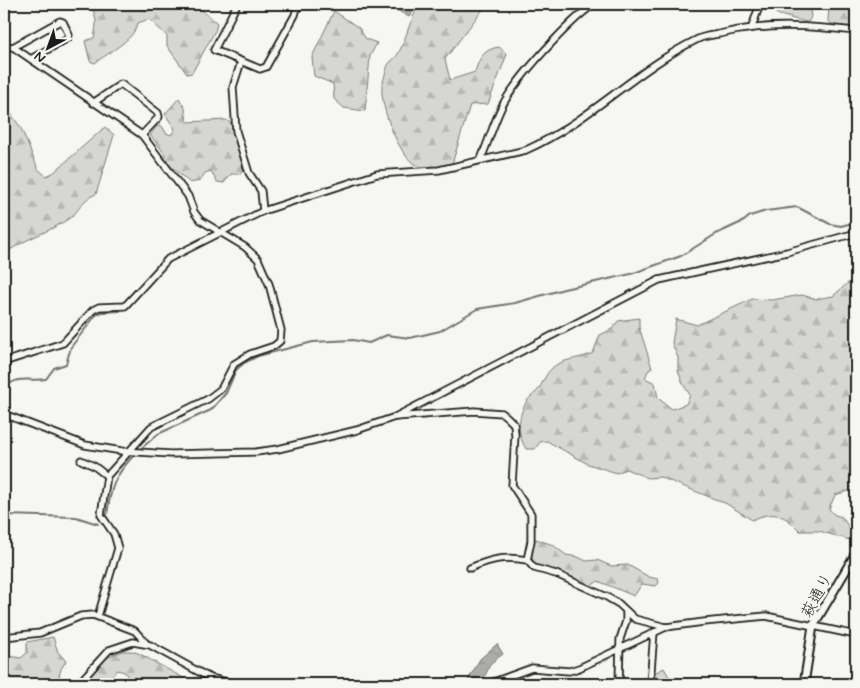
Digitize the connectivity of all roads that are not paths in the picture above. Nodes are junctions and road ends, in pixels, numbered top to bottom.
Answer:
1 (237, 4) edge
2 (298, 4) edge
3 (593, 4) edge
4 (760, 4) edge
5 (752, 27) junction
6 (856, 31) edge
7 (4, 46) edge
8 (13, 47) junction
9 (31, 59) junction
10 (241, 62) junction
11 (93, 103) junction
12 (142, 135) junction
13 (481, 159) junction
14 (263, 211) junction
15 (219, 231) junction
16 (856, 233) edge
17 (4, 362) edge
18 (4, 414) edge
19 (395, 417) junction
20 (128, 451) junction
21 (81, 460) dead end
22 (108, 476) junction
23 (856, 553) edge
24 (527, 560) junction
25 (470, 568) dead end
26 (626, 611) junction
27 (98, 616) junction
28 (636, 619) junction
29 (626, 621) junction
30 (813, 626) junction
31 (666, 627) junction
32 (654, 632) junction
33 (856, 636) edge
34 (4, 637) edge
35 (146, 643) junction
36 (621, 649) junction
37 (78, 684) edge
38 (235, 684) edge
39 (488, 684) edge
40 (619, 684) edge
41 (650, 684) edge
42 (804, 684) edge

1 - 10 street
2 - 10 street
3 - 13 street
4 - 5 street
5 - 6 street
5 - 13 street
7 - 8 street
8 - 9 street
8 - 9 street
9 - 11 street
10 - 14 street
11 - 12 street
11 - 12 street
12 - 15 street
13 - 14 street
14 - 15 street
15 - 17 street
15 - 20 street
16 - 19 street
18 - 20 street
19 - 20 street
19 - 24 street
20 - 22 street
21 - 22 street
22 - 27 street
23 - 30 street, 萩通り
24 - 25 street
24 - 26 street
26 - 28 street
26 - 29 street
27 - 34 street
27 - 35 street
28 - 29 street
28 - 31 street
29 - 36 street
30 - 31 street
30 - 33 street
30 - 42 street, 萩通り
31 - 32 street
32 - 36 street
32 - 41 street
35 - 37 street
35 - 38 street
36 - 39 street
36 - 40 street

